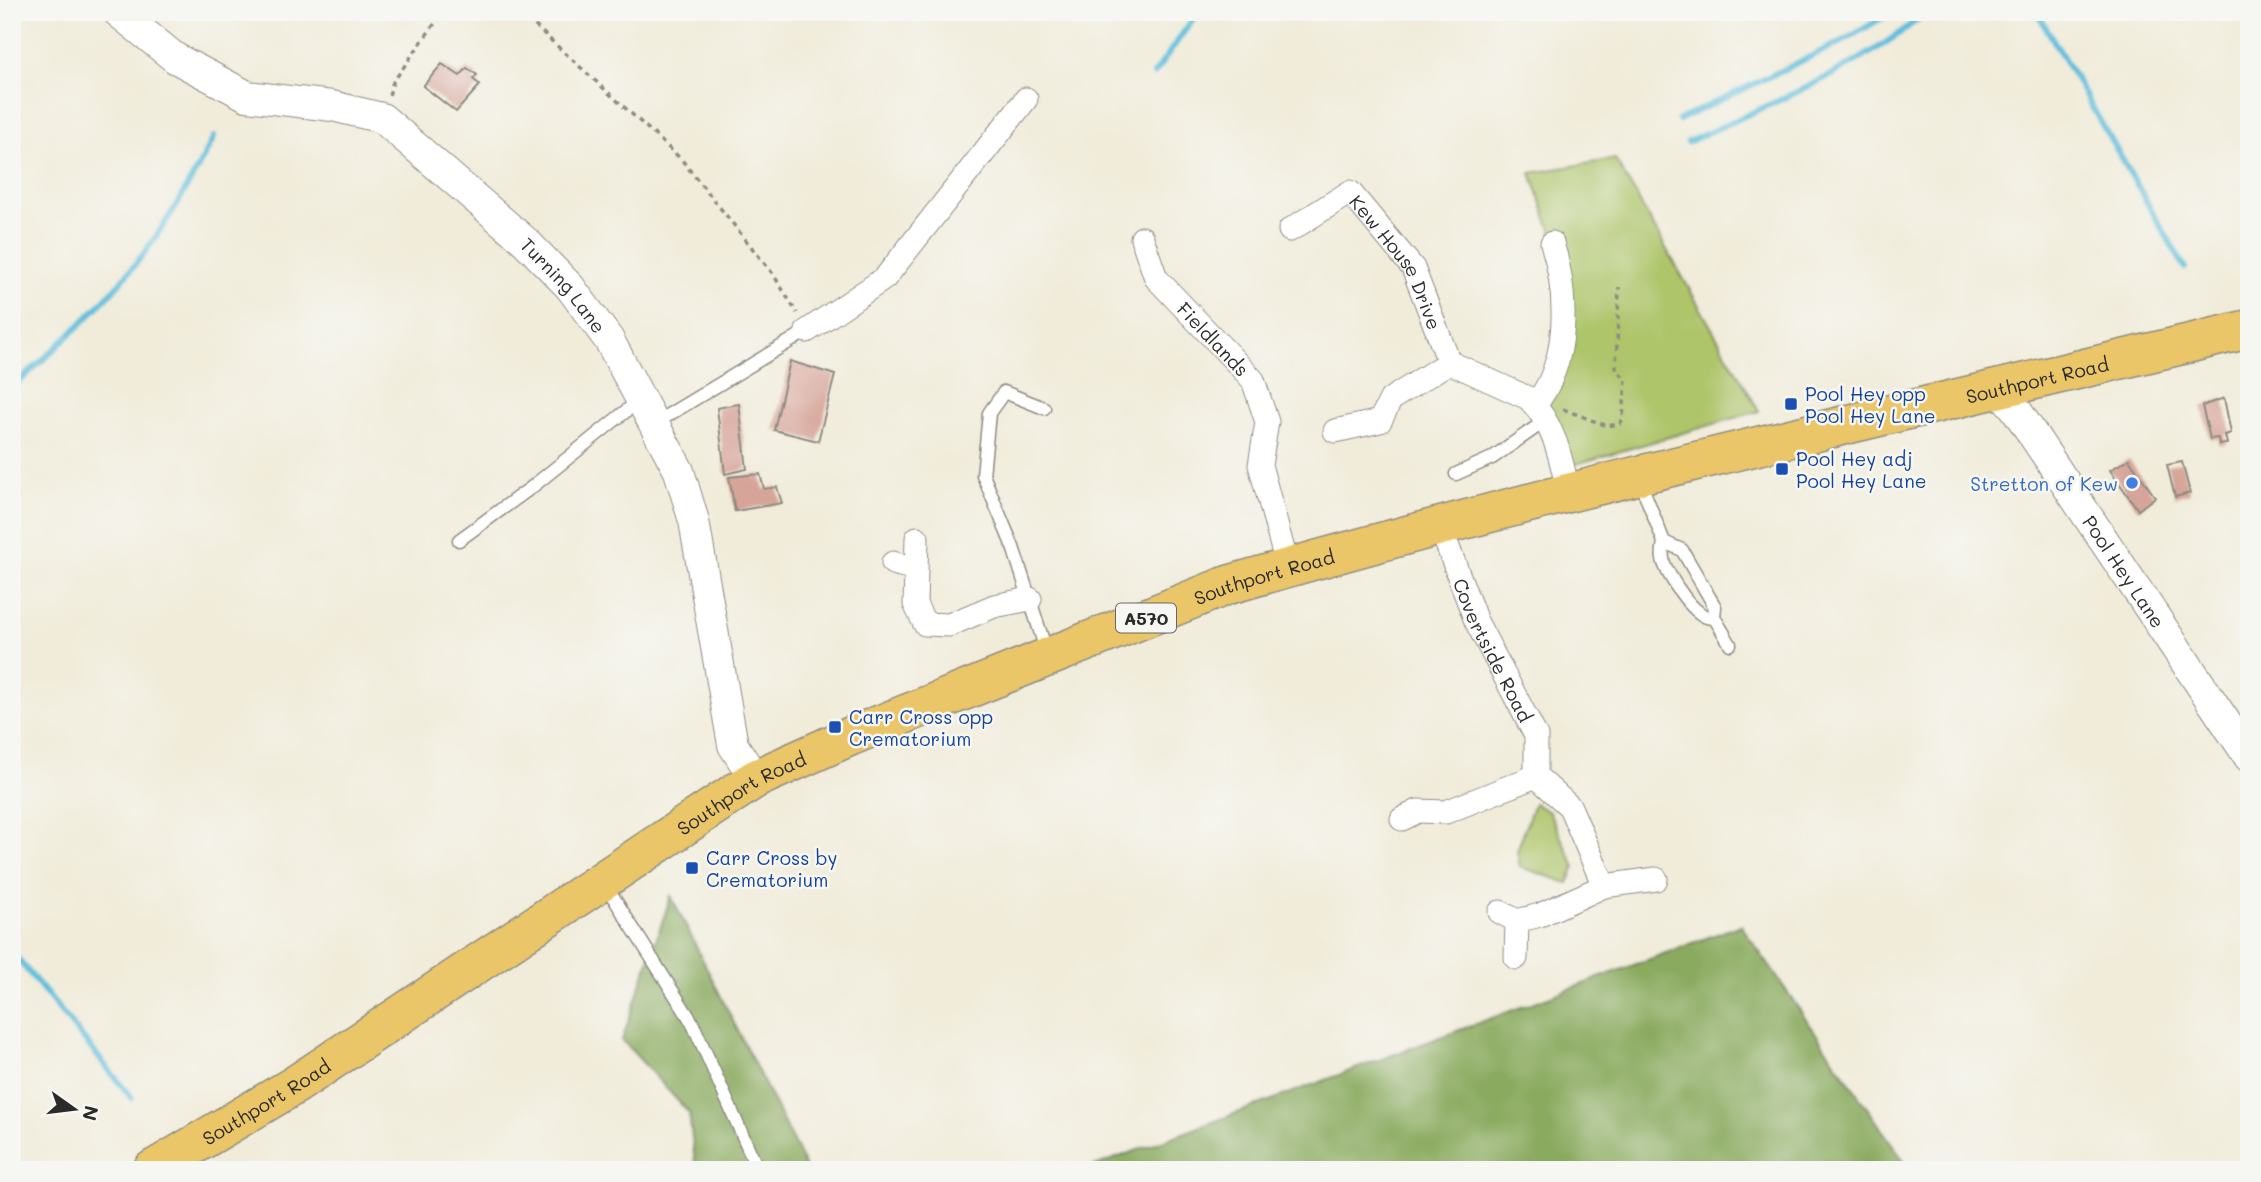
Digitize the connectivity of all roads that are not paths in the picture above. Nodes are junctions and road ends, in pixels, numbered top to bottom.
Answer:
1 (118, 12) edge
2 (1026, 99) dead end
3 (1290, 230) dead end
4 (1142, 237) dead end
5 (1552, 243) dead end
6 (2249, 329) edge
7 (807, 331) joint
8 (1449, 362) junction
9 (1998, 389) junction
10 (1044, 408) dead end
11 (648, 411) junction
12 (1540, 412) junction
13 (1335, 431) dead end
14 (1456, 474) dead end
15 (1637, 475) junction
16 (1568, 491) junction
17 (1440, 526) junction
18 (917, 538) dead end
19 (458, 540) dead end
20 (1664, 542) junction
21 (1288, 568) junction
22 (1030, 599) junction
23 (1714, 617) junction
24 (1730, 644) dead end
25 (1048, 657) junction
26 (2249, 757) edge
27 (1536, 776) junction
28 (755, 779) junction
29 (1402, 819) dead end
30 (1656, 879) dead end
31 (603, 880) junction
32 (1604, 886) junction
33 (1516, 958) dead end
34 (143, 1163) edge
35 (758, 1170) edge

1 - 11 street, Turning Lane
2 - 7 street
3 - 8 street, Kew House Drive
4 - 21 street, Fieldlands
5 - 12 street
6 - 9 highway, Southport Road / A570
7 - 11 lane
8 - 12 street
8 - 13 street
9 - 15 highway, Southport Road / A570
9 - 26 street, Pool Hey Lane
10 - 22 lane
11 - 19 lane
11 - 28 street, Turning Lane
12 - 14 lane
12 - 16 street
15 - 16 highway, Southport Road / A570
15 - 20 lane
16 - 17 highway, Southport Road / A570
17 - 21 highway, Southport Road / A570
17 - 27 street, Covertside Road
18 - 22 street
20 - 23 lane
20 - 23 lane
21 - 25 highway, Southport Road / A570
22 - 25 lane
23 - 24 lane
25 - 28 highway, Southport Road / A570
27 - 29 street
27 - 32 street
28 - 31 highway, Southport Road / A570
30 - 32 street
31 - 34 highway, Southport Road / A570
31 - 35 lane
32 - 33 street

